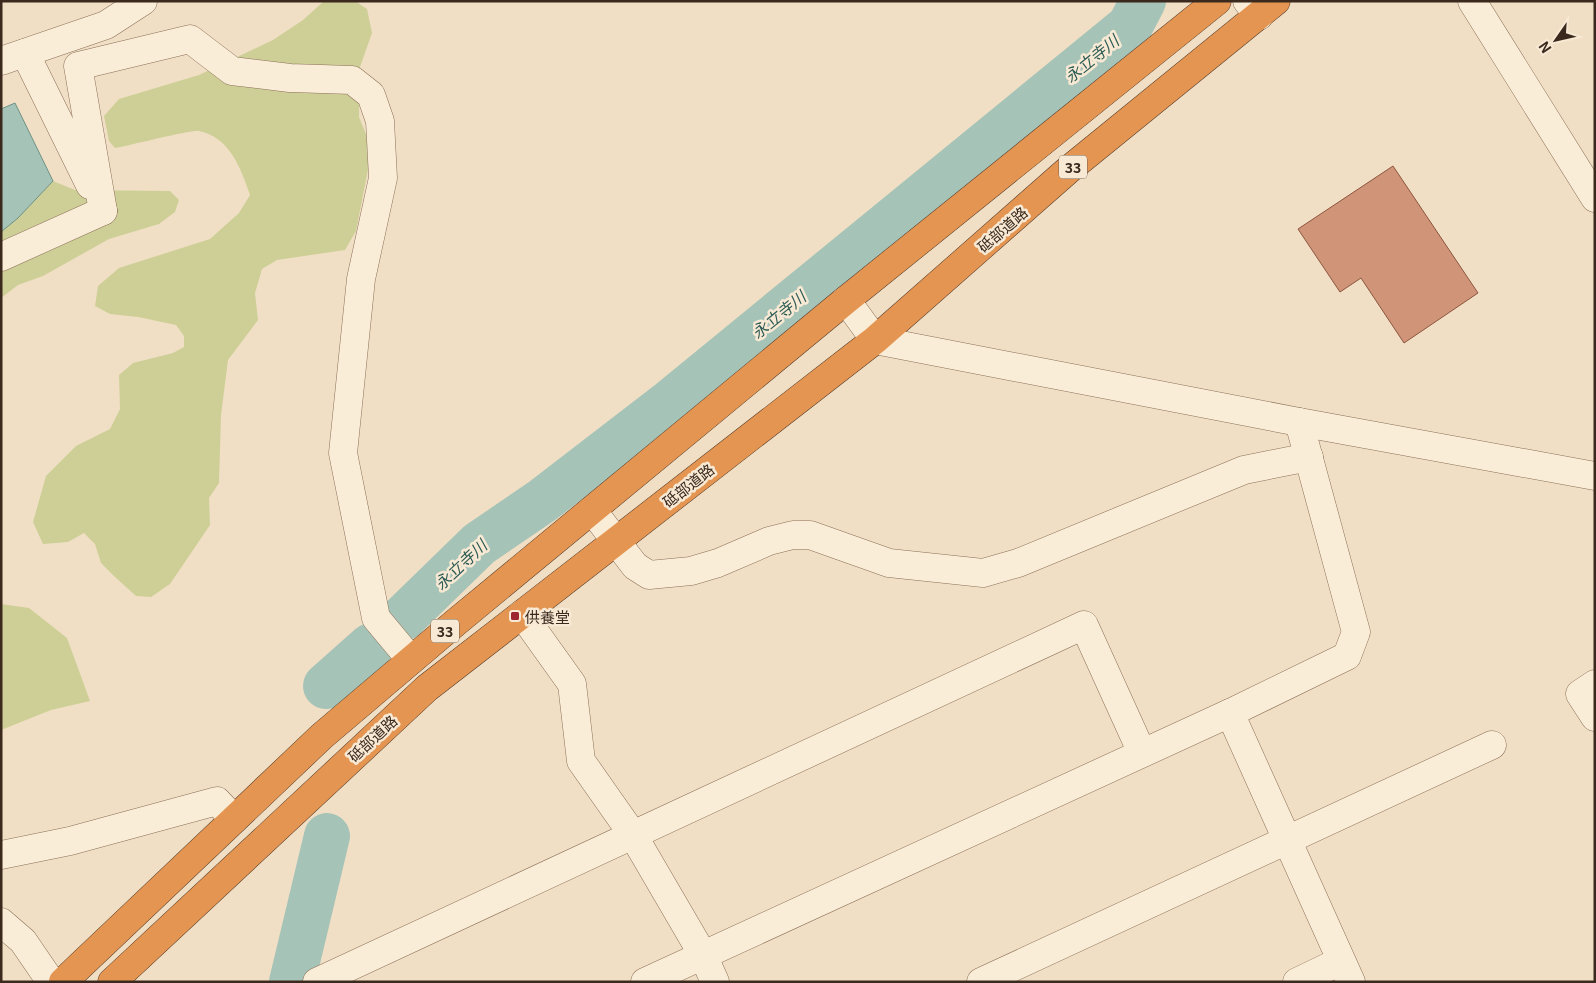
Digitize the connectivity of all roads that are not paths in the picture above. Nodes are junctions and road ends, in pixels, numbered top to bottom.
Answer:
1 (143, 1) edge
2 (1217, 1) edge
3 (1472, 1) edge
4 (1261, 6) edge
5 (13, 57) edge
6 (1595, 198) edge
7 (103, 211) junction
8 (1, 257) edge
9 (846, 300) junction
10 (875, 340) junction
11 (1299, 422) junction
12 (1309, 458) junction
13 (1595, 476) edge
14 (592, 510) junction
15 (616, 541) junction
16 (522, 614) junction
17 (411, 660) junction
18 (1595, 684) edge
19 (1230, 713) junction
20 (1595, 717) edge
21 (1492, 745) dead end
22 (1142, 753) junction
23 (234, 819) junction
24 (633, 835) junction
25 (1289, 840) junction
26 (1, 855) edge
27 (1, 922) edge
28 (703, 955) junction
29 (1346, 972) edge
30 (51, 982) edge
31 (63, 982) edge
32 (112, 982) edge
33 (317, 982) edge
34 (645, 982) edge
35 (715, 982) edge
36 (981, 982) edge
37 (1297, 982) edge

1 - 5 street
2 - 9 highway, 33
3 - 6 street
4 - 10 highway, 砥部道路 / 33
5 - 7 street
7 - 8 street
7 - 17 street
9 - 10 street
9 - 14 highway, 33
10 - 11 street
10 - 15 highway, 砥部道路 / 33
11 - 12 street
11 - 13 street
12 - 15 street
12 - 19 street
14 - 15 street
14 - 17 highway, 33
15 - 16 highway, 砥部道路 / 33
16 - 24 street
16 - 32 highway, 砥部道路 / 33
17 - 23 highway, 33
18 - 20 street
19 - 22 street
19 - 25 street
21 - 25 street
22 - 24 street
22 - 28 street
23 - 26 street
23 - 31 highway, 33
24 - 28 street
24 - 33 street
25 - 29 street
25 - 36 street
27 - 30 street
28 - 34 street
28 - 35 street
29 - 37 street

